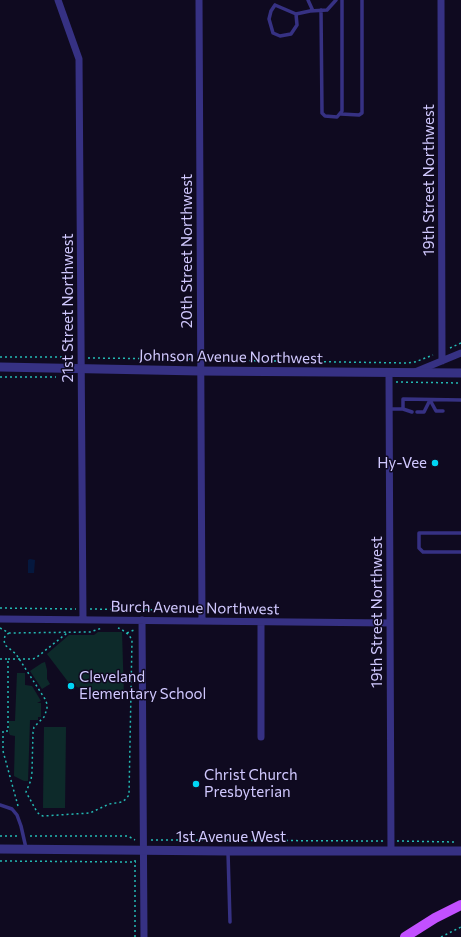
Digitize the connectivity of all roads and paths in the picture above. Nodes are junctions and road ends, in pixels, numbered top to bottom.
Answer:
1 (58, 0) edge
2 (199, 0) edge
3 (273, 0) edge
4 (308, 0) edge
5 (336, 0) edge
6 (342, 0) edge
7 (362, 0) edge
8 (441, 0) edge
9 (275, 5) junction
10 (321, 10) junction
11 (313, 11) junction
12 (296, 14) junction
13 (341, 114) junction
14 (461, 343) edge
15 (450, 348) dead end
16 (461, 353) edge
17 (433, 355) dead end
18 (0, 357) edge
19 (82, 357) junction
20 (192, 359) dead end
21 (208, 360) dead end
22 (442, 361) junction
23 (0, 367) edge
24 (82, 368) junction
25 (200, 371) junction
26 (389, 372) junction
27 (414, 372) junction
28 (461, 373) edge
29 (430, 400) junction
30 (461, 400) edge
31 (389, 409) junction
32 (403, 409) junction
33 (412, 412) dead end
34 (417, 412) dead end
35 (443, 412) dead end
36 (461, 533) edge
37 (461, 552) edge
38 (0, 608) edge
39 (76, 609) dead end
40 (89, 609) dead end
41 (149, 610) junction
42 (196, 612) dead end
43 (149, 614) dead end
44 (0, 619) edge
45 (83, 620) junction
46 (142, 620) junction
47 (202, 621) junction
48 (261, 622) junction
49 (390, 623) junction
50 (0, 628) edge
51 (103, 628) dead end
52 (114, 628) dead end
53 (136, 630) dead end
54 (9, 632) junction
55 (68, 632) junction
56 (127, 634) junction
57 (0, 659) edge
58 (8, 659) junction
59 (19, 659) junction
60 (261, 737) dead end
61 (0, 805) edge
62 (18, 806) dead end
63 (28, 830) dead end
64 (0, 836) edge
65 (24, 836) junction
66 (30, 836) junction
67 (135, 840) dead end
68 (149, 840) dead end
69 (391, 841) junction
70 (461, 842) edge
71 (0, 848) edge
72 (27, 849) junction
73 (144, 850) junction
74 (228, 851) junction
75 (391, 851) junction
76 (457, 851) edge
77 (55, 856) dead end
78 (135, 858) dead end
79 (461, 859) edge
80 (0, 861) edge
81 (56, 862) junction
82 (136, 862) junction
83 (461, 904) edge
84 (230, 922) dead end
85 (461, 926) edge
86 (135, 937) edge
87 (144, 937) edge
88 (405, 937) edge
89 (441, 937) edge

1 - 19 street, 21st Street Northwest
2 - 25 street, 20th Street Northwest
3 - 9 lane
4 - 11 lane
5 - 10 lane
6 - 13 lane
7 - 13 lane
8 - 22 street, 19th Street Northwest
9 - 12 lane
9 - 12 lane
10 - 11 lane
10 - 13 lane
11 - 12 lane
14 - 15 path
16 - 22 street
17 - 21 path
18 - 19 path
19 - 20 path
19 - 24 street, 21st Street Northwest
22 - 27 street
23 - 24 street, Johnson Avenue Northwest
24 - 25 street, Johnson Avenue Northwest
24 - 45 street, 21st Street Northwest
25 - 26 street, Johnson Avenue Northwest
25 - 47 street, 20th Street Northwest
26 - 27 street, Johnson Avenue Northwest
26 - 31 street, 19th Street Northwest
27 - 28 street, Johnson Avenue Northwest
29 - 30 lane
29 - 32 lane
29 - 34 lane
29 - 35 lane
31 - 32 lane
31 - 49 street, 19th Street Northwest
32 - 33 lane
36 - 37 lane
38 - 39 path
40 - 41 path
41 - 42 path
41 - 43 path
44 - 45 street, Burch Avenue Northwest
45 - 46 street, Burch Avenue Northwest
46 - 47 street, Burch Avenue Northwest
46 - 73 street
47 - 48 street, Burch Avenue Northwest
48 - 49 street, Burch Avenue Northwest
48 - 60 street
49 - 69 street, 19th Street Northwest
50 - 54 path
51 - 55 path
52 - 56 path
53 - 56 path
54 - 55 path
54 - 59 path
55 - 59 path
56 - 59 path
57 - 58 path
58 - 59 path
58 - 62 path
61 - 65 lane
63 - 66 path
64 - 65 path
65 - 66 path
65 - 72 lane
66 - 67 path
68 - 69 path
69 - 70 path
69 - 75 street, 19th Street Northwest
71 - 72 street, 1st Avenue West
72 - 73 street, 1st Avenue West
73 - 74 street, 1st Avenue West
73 - 87 street
74 - 75 street, 1st Avenue West
74 - 84 lane
75 - 76 street, 1st Avenue West
76 - 79 street
77 - 81 path
78 - 82 path
80 - 81 path
81 - 82 path
82 - 86 path
83 - 88 main road
85 - 89 path

